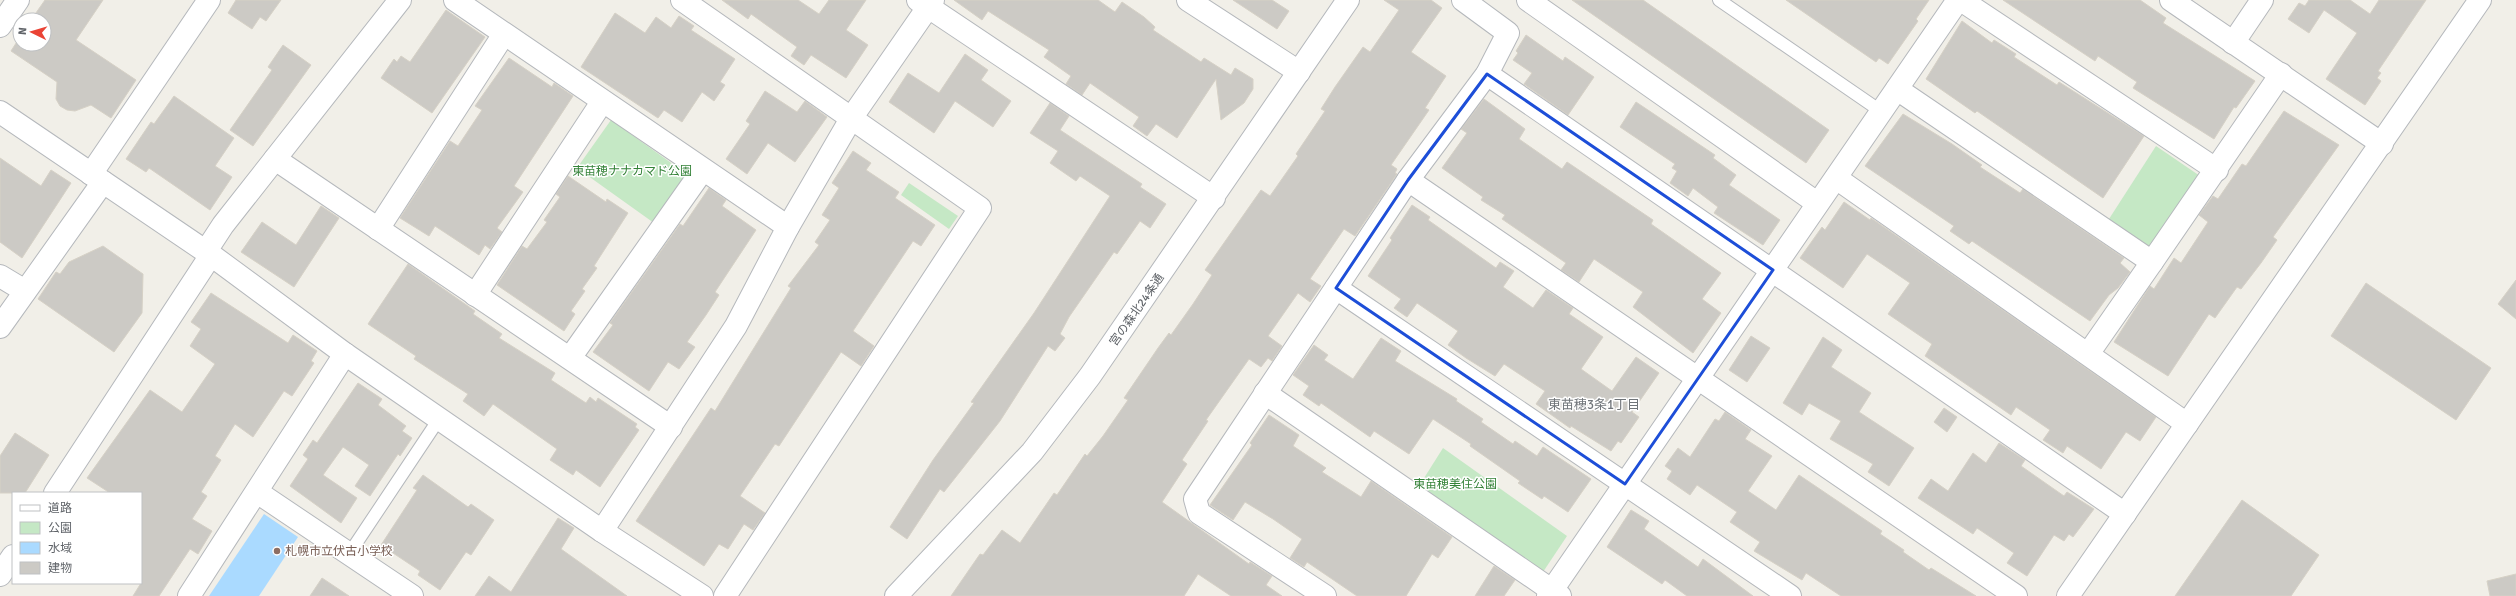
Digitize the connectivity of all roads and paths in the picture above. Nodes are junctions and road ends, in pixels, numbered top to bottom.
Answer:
1 (18, 0) edge
2 (209, 0) edge
3 (455, 0) edge
4 (682, 0) edge
5 (1188, 0) edge
6 (1348, 0) edge
7 (1463, 0) edge
8 (1528, 0) edge
9 (1719, 0) edge
10 (1958, 0) edge
11 (1961, 0) edge
12 (2171, 0) edge
13 (2262, 0) edge
14 (2480, 0) edge
15 (394, 2) edge
16 (927, 2) edge
17 (0, 26) edge
18 (504, 34) junction
19 (2233, 43) junction
20 (1299, 72) junction
21 (1486, 74) junction
22 (2281, 74) junction
23 (1897, 89) junction
24 (602, 102) junction
25 (0, 112) edge
26 (1882, 112) junction
27 (852, 117) junction
28 (2382, 144) junction
29 (275, 159) junction
30 (2217, 170) junction
31 (702, 171) junction
32 (97, 178) junction
33 (1836, 178) junction
34 (1408, 180) junction
35 (1214, 198) junction
36 (1817, 204) junction
37 (788, 227) junction
38 (378, 230) junction
39 (208, 253) junction
40 (2152, 262) junction
41 (1773, 270) junction
42 (0, 276) edge
43 (1336, 288) junction
44 (25, 291) junction
45 (475, 295) junction
46 (0, 327) edge
47 (344, 354) junction
48 (2088, 354) junction
49 (570, 358) junction
50 (1699, 377) junction
51 (1265, 393) junction
52 (439, 419) junction
53 (2187, 424) junction
54 (671, 427) junction
55 (1625, 484) junction
56 (56, 492) edge
57 (257, 492) junction
58 (2125, 514) junction
59 (602, 531) junction
60 (349, 554) junction
61 (12, 557) edge
62 (0, 575) edge
63 (1553, 594) edge
64 (188, 596) edge
65 (412, 596) edge
66 (702, 596) edge
67 (725, 596) edge
68 (896, 596) edge
69 (1325, 596) edge
70 (1790, 596) edge
71 (2016, 596) edge
72 (2068, 596) edge

1 - 17 street
2 - 32 street
3 - 18 street
4 - 27 street
5 - 20 street
6 - 20 street, 宮の森北24条通
7 - 21 street
8 - 36 street
9 - 26 lane
10 - 23 street
11 - 30 street
12 - 19 street
13 - 19 street
14 - 28 street
15 - 29 street
16 - 27 street
16 - 35 street
18 - 24 street
18 - 38 street
19 - 22 street
20 - 35 street, 宮の森北24条通
21 - 34 street
21 - 41 street
22 - 28 street
22 - 30 street
23 - 26 street
23 - 40 street
24 - 31 street
24 - 45 street
25 - 32 street
26 - 33 street
27 - 37 street
27 - 67 street
28 - 53 street
29 - 38 street
29 - 39 street
30 - 40 street
31 - 37 street
31 - 49 street
32 - 39 street
32 - 44 street
33 - 36 street
33 - 48 street
34 - 43 street
34 - 50 street
35 - 68 street, 宮の森北24条通
36 - 41 street
37 - 54 street
38 - 45 street
39 - 47 street
39 - 56 street
40 - 48 street
41 - 50 street
41 - 58 street
42 - 44 street
43 - 51 street
43 - 55 street
44 - 46 street
45 - 49 street
47 - 52 street
47 - 57 street
48 - 53 street
49 - 54 street
50 - 55 street
50 - 71 street
51 - 63 street
51 - 69 street
52 - 59 street
52 - 60 lane
53 - 58 street
54 - 59 street
55 - 63 street
55 - 70 street
57 - 60 street
57 - 64 street
58 - 72 street
59 - 66 street
60 - 65 street
61 - 62 street

